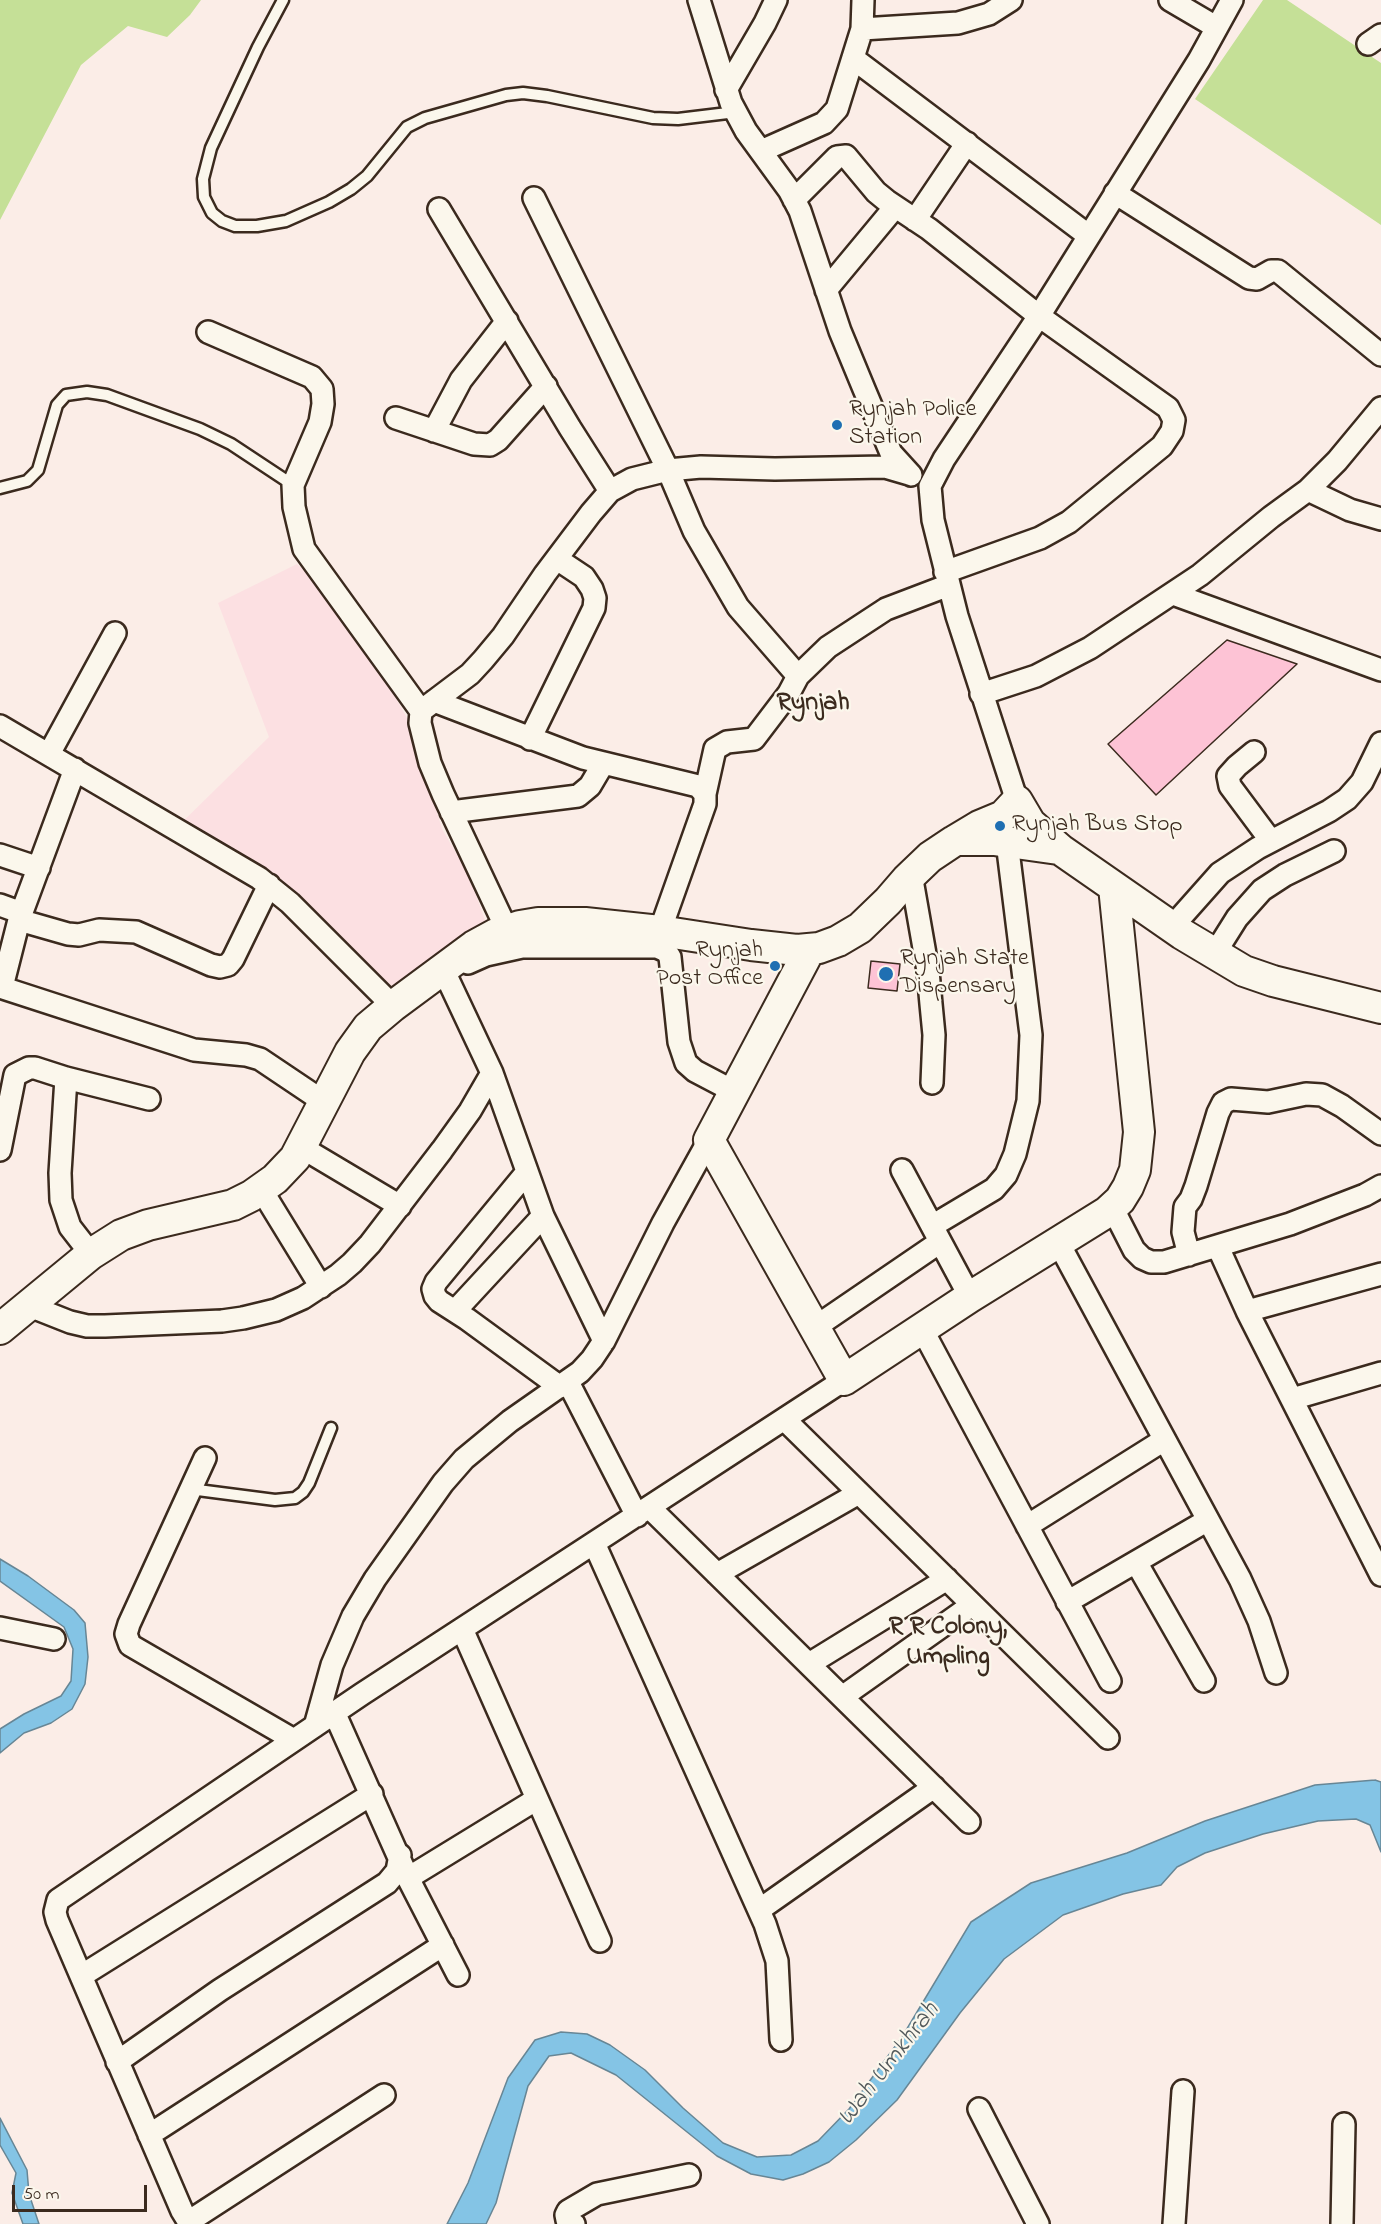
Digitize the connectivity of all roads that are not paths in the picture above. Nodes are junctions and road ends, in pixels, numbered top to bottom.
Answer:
1 (283, 0) edge
2 (699, 0) edge
3 (776, 0) edge
4 (863, 0) edge
5 (1011, 0) edge
6 (1170, 0) edge
7 (1232, 0) edge
8 (1216, 27) junction
9 (862, 29) junction
10 (855, 58) junction
11 (726, 90) junction
12 (736, 112) junction
13 (967, 143) junction
14 (761, 151) junction
15 (1115, 193) junction
16 (534, 198) dead end
17 (795, 200) junction
18 (895, 207) junction
19 (440, 209) dead end
20 (915, 220) junction
21 (1089, 236) junction
22 (826, 290) junction
23 (1039, 316) junction
24 (507, 321) junction
25 (208, 332) dead end
26 (1381, 355) edge
27 (546, 386) junction
28 (1381, 408) edge
29 (396, 418) dead end
30 (434, 431) junction
31 (668, 470) junction
32 (909, 474) junction
33 (931, 482) junction
34 (293, 484) junction
35 (0, 488) edge
36 (1308, 490) junction
37 (610, 491) junction
38 (1381, 519) edge
39 (556, 559) junction
40 (947, 579) junction
41 (1173, 594) junction
42 (116, 633) dead end
43 (1379, 664) edge
44 (798, 676) junction
45 (981, 694) junction
46 (428, 706) junction
47 (0, 726) edge
48 (530, 739) junction
49 (1381, 743) edge
50 (1254, 752) dead end
51 (49, 754) junction
52 (603, 764) junction
53 (75, 769) junction
54 (705, 794) junction
55 (1017, 801) junction
56 (451, 812) junction
57 (954, 840) junction
58 (1271, 841) junction
59 (1007, 842) junction
60 (1061, 850) junction
61 (1334, 851) dead end
62 (0, 855) edge
63 (39, 868) junction
64 (911, 874) junction
65 (269, 885) junction
66 (1114, 887) junction
67 (0, 905) edge
68 (21, 916) junction
69 (1172, 927) junction
70 (507, 930) junction
71 (660, 931) junction
72 (810, 950) junction
73 (1215, 953) junction
74 (445, 972) junction
75 (1, 987) edge
76 (393, 1006) junction
77 (1381, 1008) edge
78 (492, 1073) junction
79 (66, 1078) junction
80 (932, 1083) dead end
81 (735, 1092) junction
82 (149, 1099) dead end
83 (324, 1102) junction
84 (1381, 1134) edge
85 (709, 1140) junction
86 (302, 1147) junction
87 (0, 1150) edge
88 (902, 1170) dead end
89 (527, 1172) junction
90 (1381, 1186) edge
91 (261, 1189) junction
92 (400, 1206) junction
93 (1112, 1207) junction
94 (543, 1216) junction
95 (936, 1234) junction
96 (1058, 1242) junction
97 (1218, 1247) junction
98 (91, 1254) junction
99 (1189, 1255) junction
100 (1381, 1274) edge
101 (321, 1287) junction
102 (970, 1297) junction
103 (455, 1311) junction
104 (1247, 1311) junction
105 (8, 1318) edge
106 (814, 1328) junction
107 (922, 1329) junction
108 (604, 1341) junction
109 (1381, 1373) edge
110 (844, 1380) junction
111 (564, 1384) junction
112 (1292, 1399) junction
113 (784, 1419) junction
114 (331, 1428) dead end
115 (1164, 1440) junction
116 (205, 1458) dead end
117 (190, 1489) junction
118 (859, 1493) junction
119 (643, 1512) junction
120 (1208, 1520) junction
121 (1027, 1526) junction
122 (594, 1543) junction
123 (1136, 1562) junction
124 (717, 1574) junction
125 (1381, 1575) edge
126 (947, 1579) junction
127 (1067, 1602) junction
128 (972, 1605) junction
129 (0, 1628) edge
130 (462, 1629) junction
131 (54, 1639) dead end
132 (809, 1664) junction
133 (1276, 1673) dead end
134 (1204, 1681) dead end
135 (1110, 1682) dead end
136 (842, 1696) junction
137 (334, 1712) junction
138 (315, 1726) junction
139 (1108, 1738) dead end
140 (294, 1740) junction
141 (934, 1787) junction
142 (372, 1794) junction
143 (537, 1799) junction
144 (969, 1822) dead end
145 (400, 1855) junction
146 (408, 1878) junction
147 (759, 1910) junction
148 (600, 1941) dead end
149 (443, 1945) junction
150 (458, 1975) dead end
151 (81, 1976) junction
152 (781, 2040) dead end
153 (117, 2062) junction
154 (1183, 2091) dead end
155 (384, 2095) dead end
156 (979, 2109) dead end
157 (1344, 2124) dead end
158 (149, 2135) junction
159 (689, 2175) dead end
160 (189, 2223) edge
161 (574, 2224) edge
162 (1038, 2224) edge
163 (1174, 2224) edge
164 (1342, 2224) edge

1 - 12 lane
2 - 11 street
3 - 11 street
4 - 9 street
5 - 9 street
6 - 8 street
7 - 8 street
8 - 15 street
9 - 10 street
10 - 13 street
10 - 14 street
11 - 12 street
12 - 14 street
13 - 20 street
13 - 21 street
14 - 17 street
15 - 21 street
15 - 26 street
16 - 31 street
17 - 18 street
17 - 22 street
18 - 20 street
18 - 22 street
19 - 24 street
20 - 23 street
21 - 23 street
22 - 32 street
23 - 33 street
23 - 40 street
24 - 27 street
24 - 30 street
25 - 34 street
27 - 30 street
27 - 37 street
28 - 36 street
29 - 30 street
31 - 32 street
31 - 37 street
31 - 44 street
32 - 33 street
33 - 40 street
34 - 35 lane
34 - 46 street
36 - 38 street
36 - 41 street
37 - 39 street
39 - 46 street
39 - 48 street
40 - 44 street
40 - 45 street
41 - 43 street
41 - 45 street
42 - 51 street
44 - 54 street
45 - 55 street
46 - 48 street
46 - 56 street
47 - 51 street
48 - 52 street
49 - 58 street
50 - 58 street
51 - 53 street
52 - 54 street
52 - 56 street
53 - 63 street
53 - 65 street
54 - 71 street
55 - 57 street
55 - 60 street
56 - 70 street
57 - 59 street
57 - 64 street
58 - 69 street
59 - 60 street
59 - 95 street
60 - 66 street
61 - 73 street
62 - 63 street
63 - 68 street
64 - 72 street
64 - 80 street
65 - 68 street
65 - 76 street
66 - 69 street
66 - 93 street
67 - 68 street
68 - 75 street
69 - 73 street
70 - 71 street
70 - 74 street
71 - 72 street
72 - 81 street
73 - 77 street
74 - 76 street
74 - 78 street
74 - 81 street
75 - 83 street
76 - 83 street
78 - 89 street
78 - 92 street
79 - 82 street
79 - 87 street
79 - 98 street
81 - 85 street
83 - 86 street
84 - 99 street
85 - 106 street
85 - 108 street
86 - 91 street
86 - 92 street
88 - 95 street
89 - 94 street
89 - 103 street
90 - 97 street
91 - 98 street
91 - 101 street
92 - 101 street
93 - 96 street
93 - 99 street
94 - 103 street
94 - 108 street
95 - 102 street
95 - 106 street
96 - 102 street
96 - 115 street
97 - 99 street
97 - 104 street
98 - 105 street
100 - 104 street
101 - 105 street
102 - 107 street
103 - 111 street
104 - 112 street
106 - 110 street
107 - 110 street
107 - 121 street
108 - 111 street
109 - 112 street
110 - 113 street
111 - 119 street
111 - 138 street
112 - 125 street
113 - 118 street
113 - 119 street
114 - 117 lane
115 - 120 street
115 - 121 street
116 - 117 street
117 - 140 street
118 - 124 street
118 - 126 street
119 - 122 street
119 - 124 street
120 - 123 street
120 - 133 street
121 - 127 street
122 - 130 street
122 - 147 street
123 - 127 street
123 - 134 street
124 - 132 street
126 - 128 street
126 - 132 street
127 - 135 street
128 - 136 street
128 - 139 street
129 - 131 street
130 - 137 street
130 - 143 street
132 - 136 street
136 - 141 street
137 - 138 street
137 - 142 street
138 - 140 street
140 - 151 street
141 - 144 street
141 - 147 street
142 - 145 street
142 - 151 street
143 - 146 street
143 - 148 street
145 - 146 street
145 - 153 street
146 - 149 street
147 - 152 street
149 - 150 street
149 - 158 street
151 - 153 street
153 - 158 street
154 - 163 street
155 - 160 street
156 - 162 street
157 - 164 street
158 - 160 street
159 - 161 street

